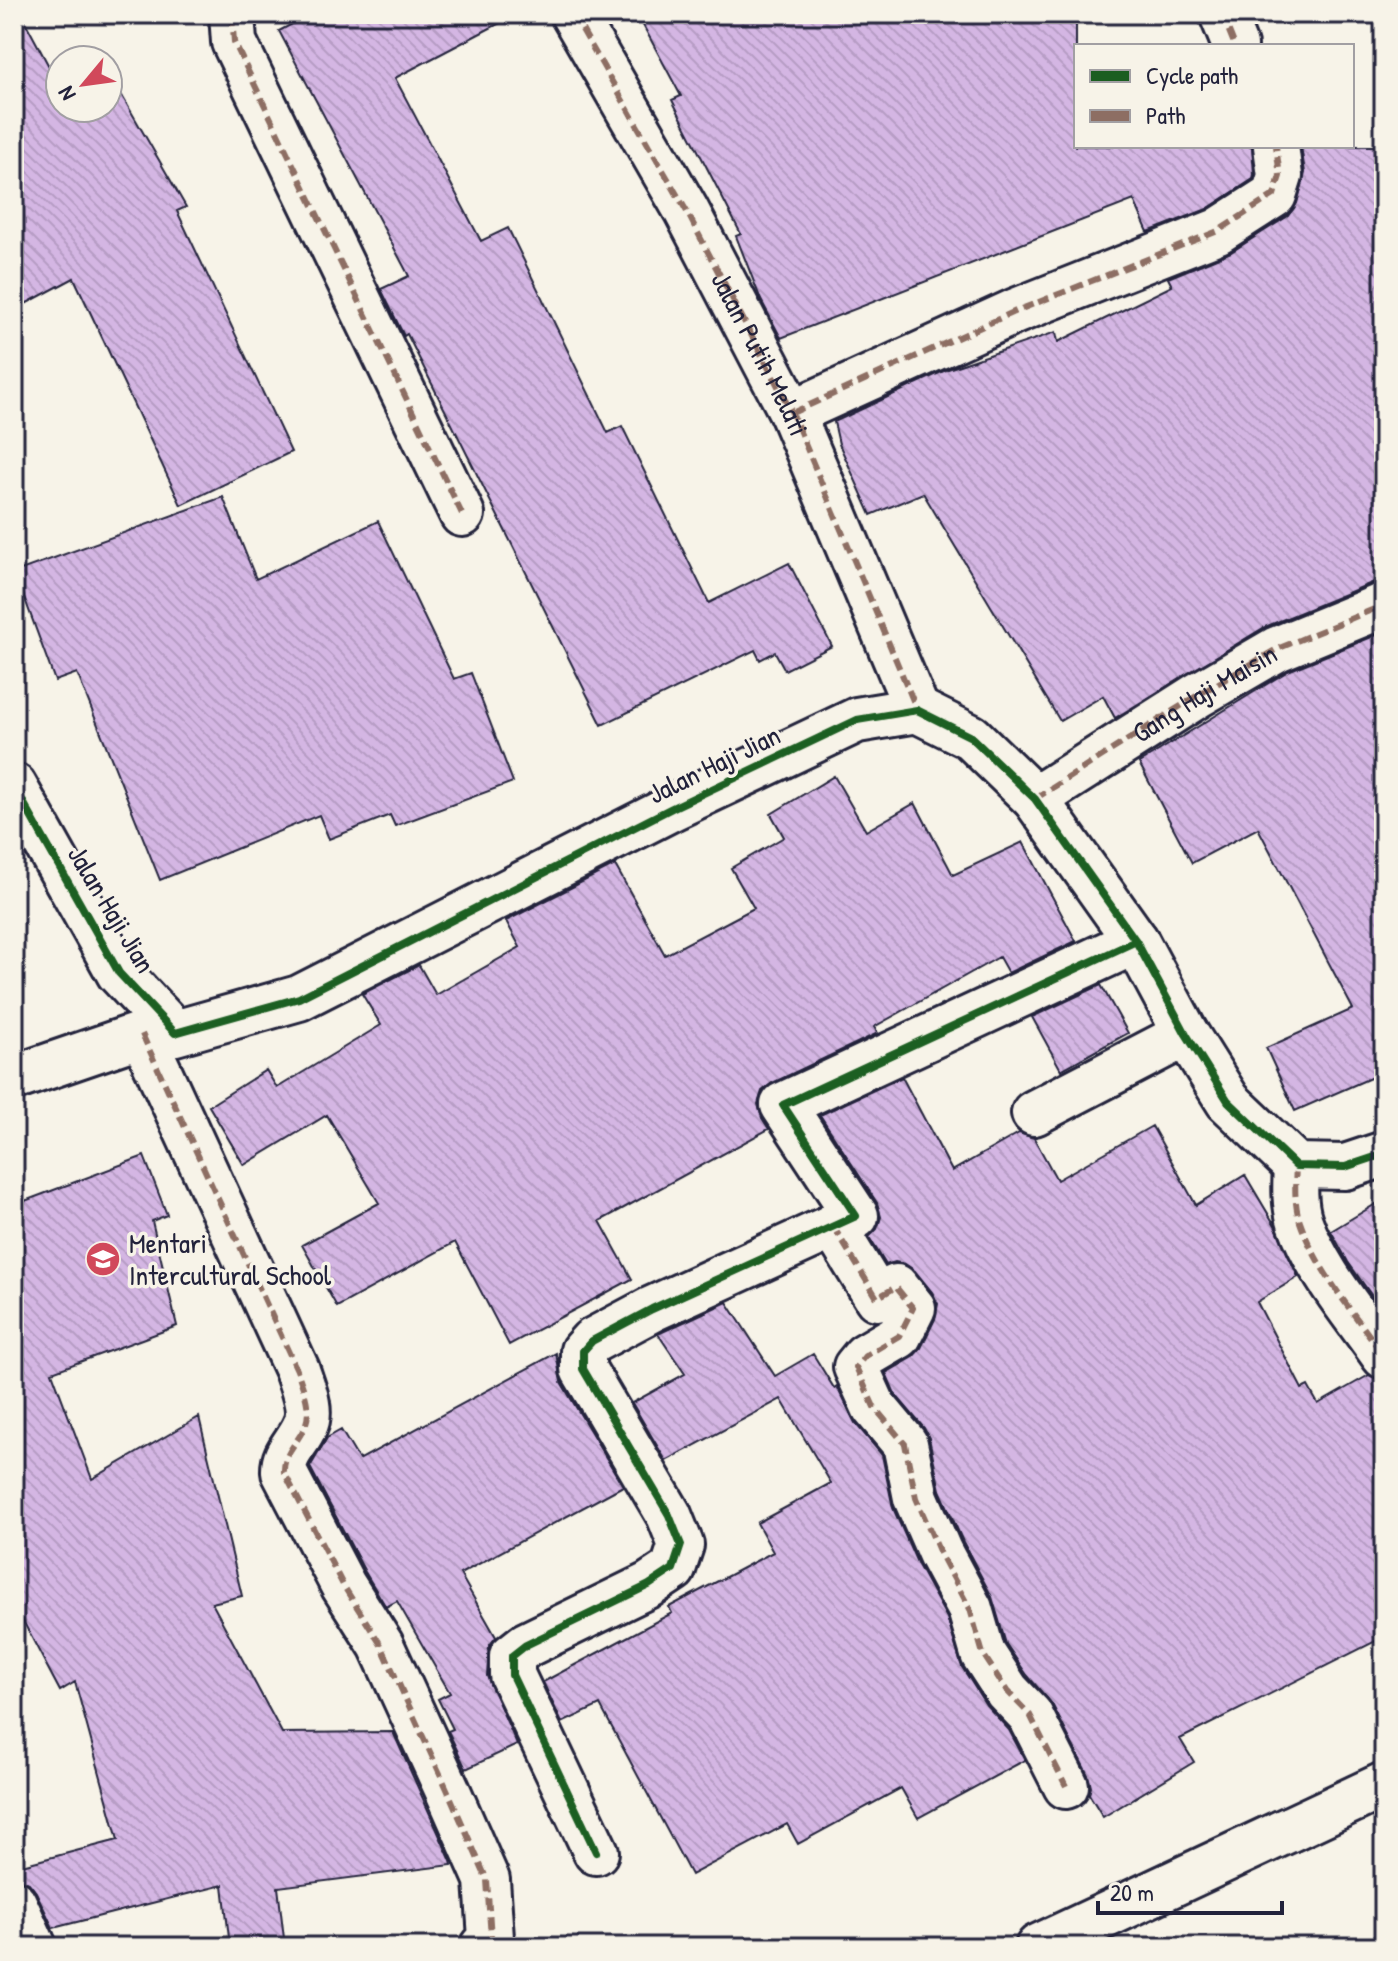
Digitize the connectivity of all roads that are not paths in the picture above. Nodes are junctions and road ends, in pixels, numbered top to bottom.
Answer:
1 (232, 14) edge
2 (573, 14) edge
3 (1222, 14) edge
4 (1234, 44) edge
5 (1276, 148) edge
6 (792, 413) junction
7 (462, 514) dead end
8 (1384, 605) edge
9 (917, 710) junction
10 (14, 786) edge
11 (1035, 799) junction
12 (1136, 941) junction
13 (158, 1033) junction
14 (1186, 1034) junction
15 (14, 1078) edge
16 (1034, 1113) dead end
17 (1384, 1154) edge
18 (1296, 1166) junction
19 (833, 1226) junction
20 (1384, 1356) edge
21 (1384, 1785) edge
22 (1066, 1786) dead end
23 (596, 1852) dead end
24 (14, 1903) edge
25 (34, 1947) edge
26 (483, 1947) edge
27 (1038, 1947) edge

1 - 7 street
2 - 6 street, Jalan Putih Melati
3 - 4 street
5 - 6 street
6 - 9 street, Jalan Putih Melati
8 - 11 street, Gang Haji Maisin
9 - 11 street
9 - 13 street, Jalan Haji Jian
10 - 13 street, Jalan Haji Jian
11 - 12 street
12 - 14 street
12 - 19 street
13 - 15 street
13 - 26 street
14 - 16 street
14 - 18 street
17 - 18 street
18 - 20 street
19 - 22 street
19 - 23 street
21 - 27 street
24 - 25 street

